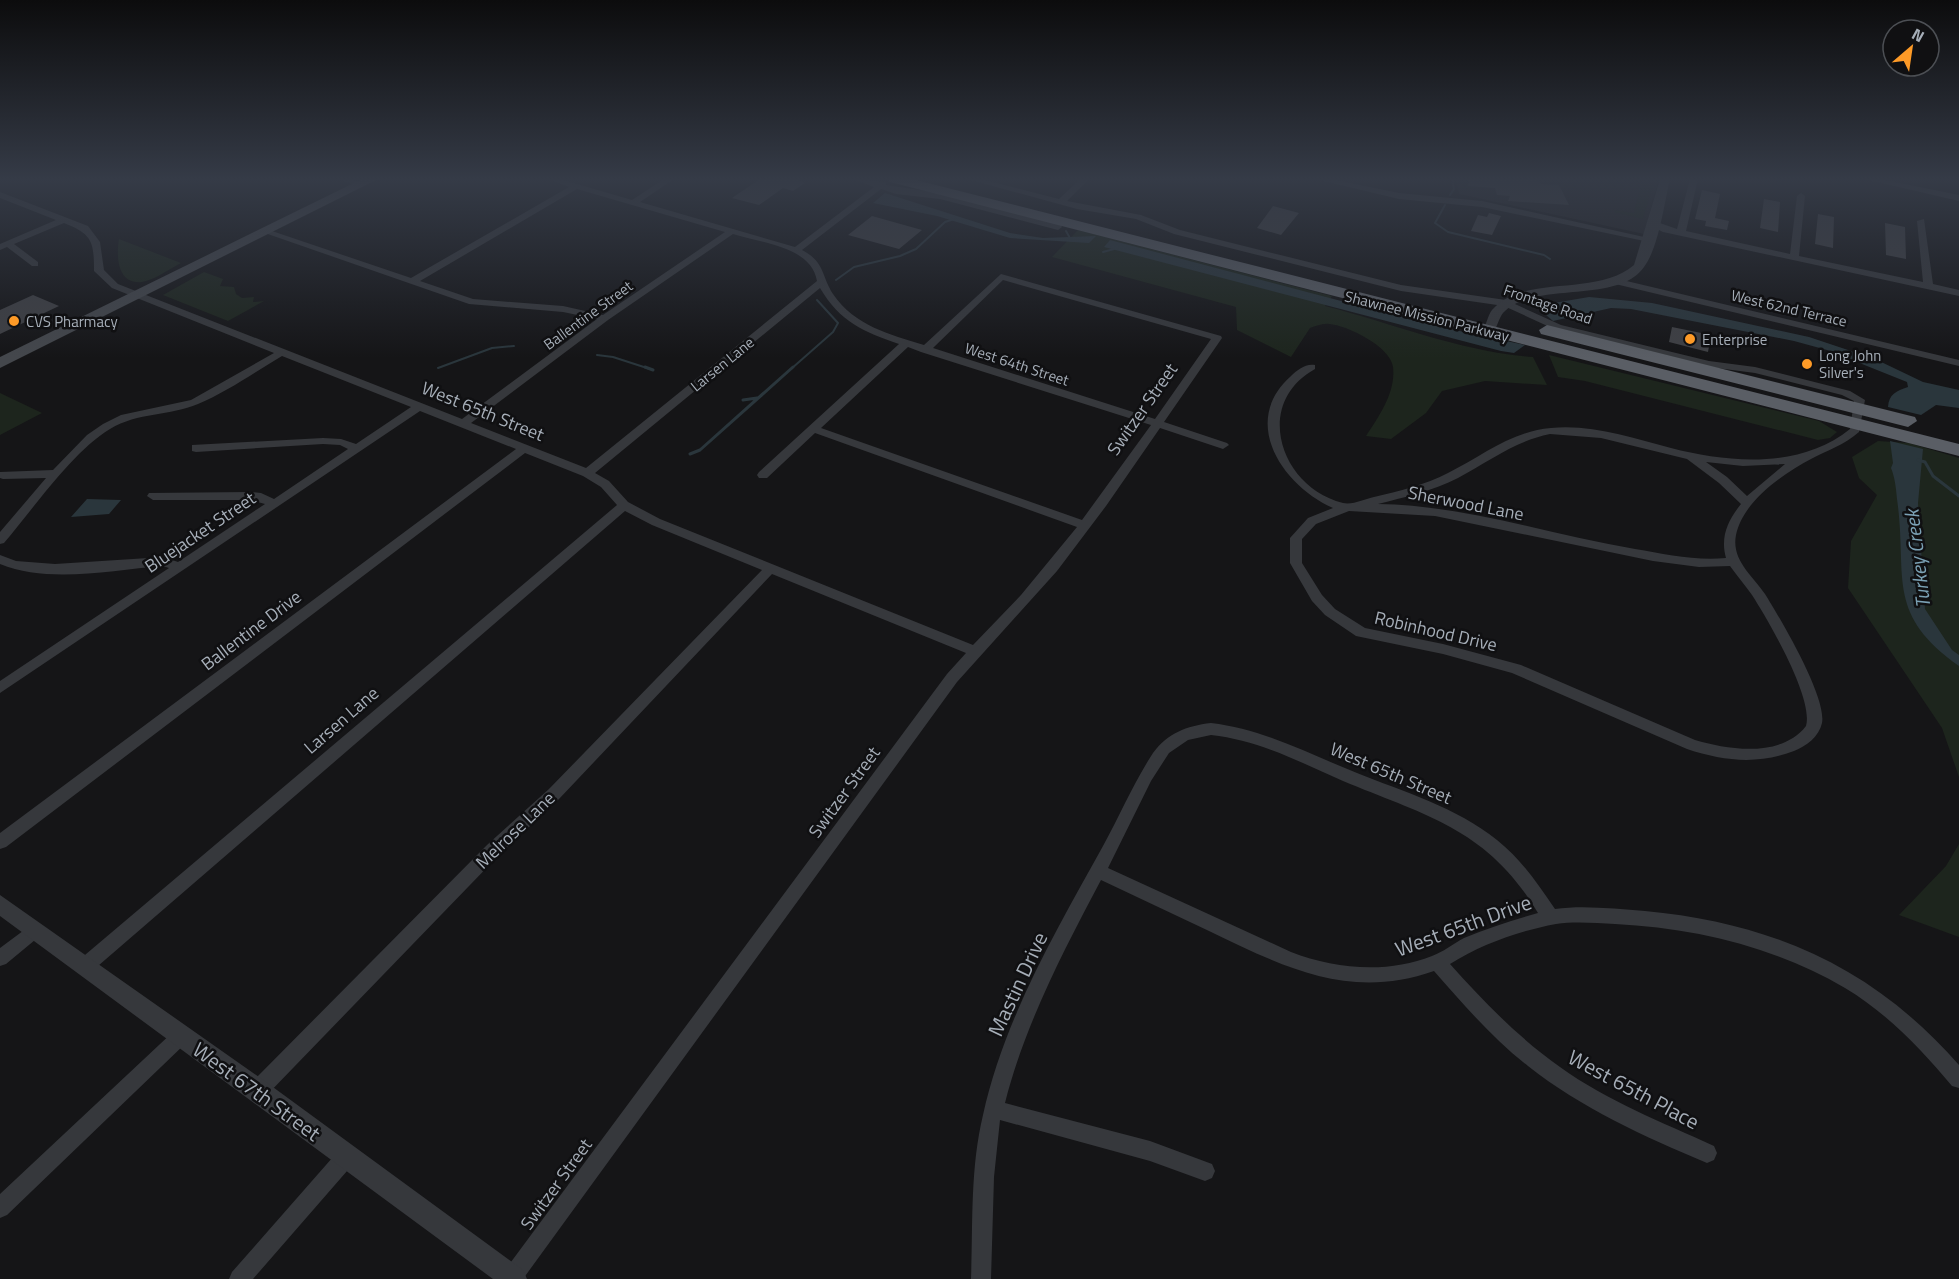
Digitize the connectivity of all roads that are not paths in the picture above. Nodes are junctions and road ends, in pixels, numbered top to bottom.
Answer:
1 (94, 239) edge
2 (252, 239) edge
3 (285, 239) edge
4 (486, 239) edge
5 (721, 239) edge
6 (758, 239) edge
7 (811, 239) edge
8 (1173, 239) edge
9 (1176, 239) edge
10 (1204, 239) edge
11 (1649, 239) edge
12 (1721, 239) edge
13 (1797, 239) edge
14 (1923, 239) edge
15 (7, 244) edge
16 (796, 250) junction
17 (1795, 255) junction
18 (35, 264) dead end
19 (1614, 281) junction
20 (411, 282) junction
21 (822, 282) junction
22 (1928, 283) junction
23 (1959, 286) edge
24 (1959, 292) edge
25 (137, 295) junction
26 (1506, 303) junction
27 (605, 318) junction
28 (1492, 324) junction
29 (906, 344) junction
30 (925, 350) junction
31 (282, 352) junction
32 (0, 363) edge
33 (1957, 363) dead end
34 (1311, 367) dead end
35 (420, 406) junction
36 (1857, 417) junction
37 (1156, 423) junction
38 (463, 424) junction
39 (813, 429) junction
40 (1959, 434) edge
41 (1223, 444) dead end
42 (196, 448) dead end
43 (357, 448) junction
44 (524, 448) junction
45 (1959, 452) edge
46 (1686, 455) junction
47 (1803, 459) junction
48 (587, 473) junction
49 (56, 474) junction
50 (3, 475) dead end
51 (763, 475) dead end
52 (1424, 487) junction
53 (153, 496) dead end
54 (1747, 503) junction
55 (275, 504) junction
56 (624, 505) junction
57 (1350, 507) junction
58 (1436, 513) junction
59 (1083, 525) junction
60 (0, 540) edge
61 (0, 559) edge
62 (1733, 561) junction
63 (179, 568) junction
64 (771, 569) junction
65 (974, 651) junction
66 (0, 688) edge
67 (1180, 737) joint
68 (0, 842) edge
69 (1098, 871) junction
70 (0, 904) edge
71 (1551, 918) junction
72 (35, 930) junction
73 (0, 958) edge
74 (1438, 963) junction
75 (85, 966) junction
76 (181, 1036) junction
77 (1959, 1079) edge
78 (258, 1090) junction
79 (993, 1109) junction
80 (1707, 1153) dead end
81 (347, 1156) junction
82 (1206, 1171) dead end
83 (0, 1208) edge
84 (513, 1278) edge
85 (239, 1279) edge
86 (981, 1279) edge

1 - 25 street, West 65th Street
2 - 25 main road
3 - 20 street
4 - 20 street
5 - 27 street, Ballentine Street
6 - 16 street
7 - 16 street
8 - 28 highway, Shawnee Mission Parkway
9 - 28 highway, Shawnee Mission Parkway
10 - 26 street, Frontage Road
11 - 19 street
12 - 17 street
13 - 17 street
14 - 22 street
15 - 18 street
16 - 21 street
17 - 22 street
19 - 26 street
19 - 33 street, West 62nd Terrace
20 - 27 street
21 - 29 street, West 64th Street
21 - 48 street, Larsen Lane
22 - 23 street
22 - 24 street
25 - 31 street, West 65th Street
25 - 32 main road
26 - 28 street
26 - 36 street, Frontage Road
27 - 38 street, Ballentine Street
28 - 36 highway, Shawnee Mission Parkway
29 - 30 street, West 64th Street
29 - 39 street
30 - 37 street, West 64th Street
30 - 37 street, Switzer Street
31 - 35 street, West 65th Street
31 - 49 street
34 - 57 street, Sherwood Lane
35 - 38 street, West 65th Street
35 - 43 street, Bluejacket Street
36 - 40 highway, Shawnee Mission Parkway
36 - 45 highway, Shawnee Mission Parkway
36 - 47 street, Robinhood Drive
37 - 41 street, West 64th Street
37 - 59 street, Switzer Street
38 - 44 street, West 65th Street
39 - 51 street
39 - 59 street
42 - 43 street
43 - 55 street, Bluejacket Street
44 - 48 street, West 65th Street
44 - 68 street, Ballentine Drive
46 - 47 street, Robinhood Drive
46 - 52 street, Robinhood Drive
46 - 54 street
47 - 54 street, Robinhood Drive
48 - 56 street, West 65th Street
49 - 50 street
49 - 60 street
52 - 57 street, Robinhood Drive
52 - 58 street
53 - 55 street
54 - 62 street, Robinhood Drive
55 - 63 street, Bluejacket Street
56 - 64 street, West 65th Street
56 - 75 street, Larsen Lane
57 - 58 street, Sherwood Lane
57 - 62 street, Robinhood Drive
58 - 62 street, Sherwood Lane
59 - 65 street, Switzer Street
61 - 63 street
63 - 66 street, Bluejacket Street
64 - 65 street, West 65th Street
64 - 78 street, Melrose Lane
65 - 84 street, Switzer Street
67 - 69 street, Mastin Drive
67 - 71 street, West 65th Street
69 - 74 street, West 65th Drive
69 - 79 street, Mastin Drive
70 - 72 street, West 67th Street
71 - 74 street, West 65th Drive
71 - 77 street, West 65th Drive
72 - 73 street
72 - 75 street, West 67th Street
74 - 80 street, West 65th Place
75 - 76 street, West 67th Street
76 - 78 street, West 67th Street
76 - 83 street
78 - 81 street, West 67th Street
79 - 82 street
79 - 86 street, Mastin Drive
81 - 84 street, West 67th Street
81 - 85 street

